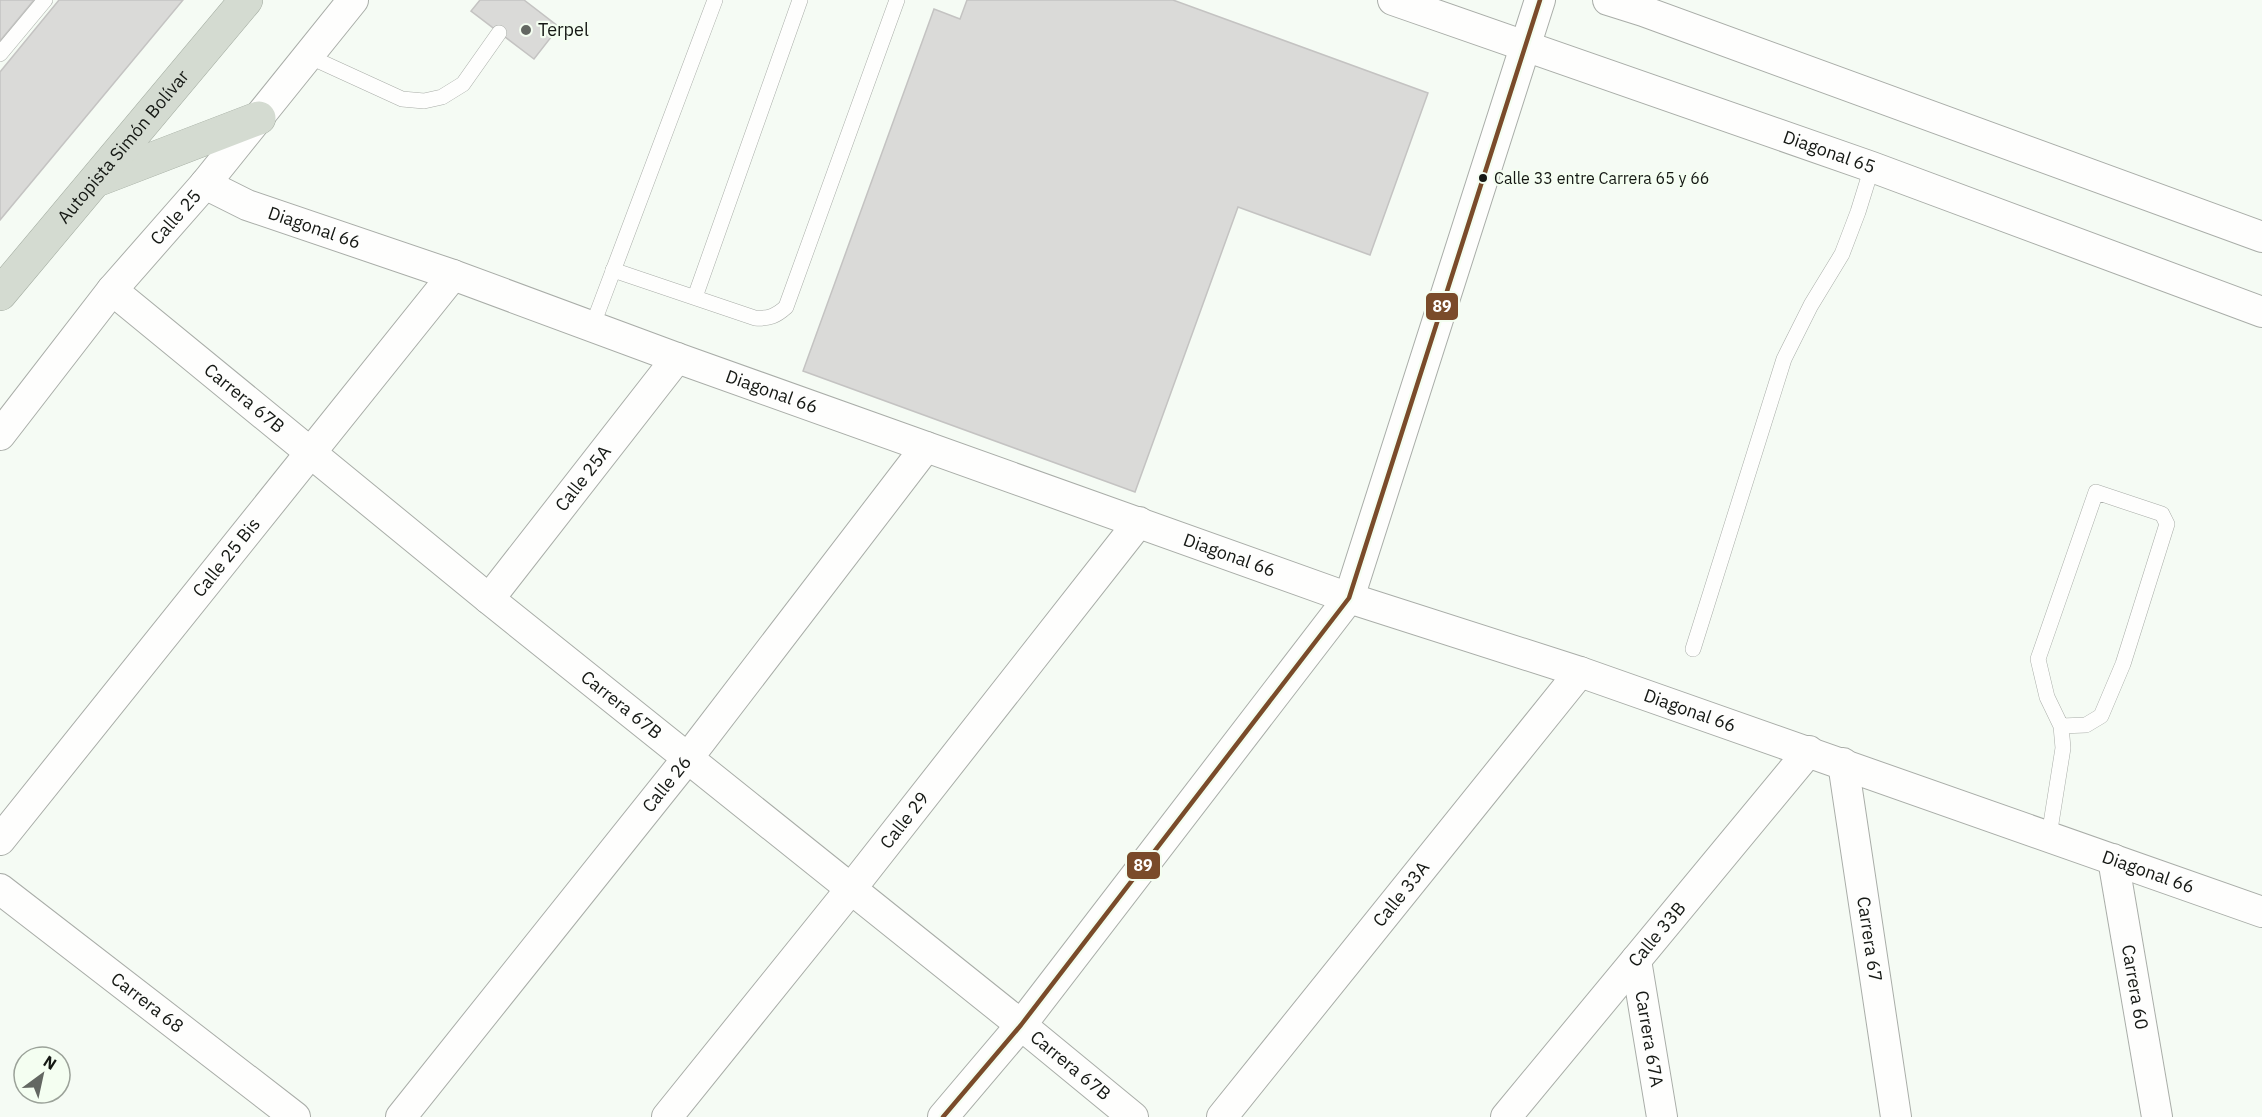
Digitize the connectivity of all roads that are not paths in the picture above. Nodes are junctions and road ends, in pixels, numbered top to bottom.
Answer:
1 (45, 0) edge
2 (246, 0) edge
3 (353, 0) edge
4 (715, 0) edge
5 (800, 0) edge
6 (897, 0) edge
7 (1394, 0) edge
8 (1465, 0) edge
9 (1540, 0) edge
10 (1608, 0) edge
11 (1645, 5) edge
12 (1439, 16) junction
13 (499, 33) dead end
14 (1524, 45) junction
15 (0, 54) edge
16 (308, 56) junction
17 (259, 118) junction
18 (1872, 167) junction
19 (98, 179) junction
20 (205, 184) junction
21 (2262, 237) edge
22 (613, 270) junction
23 (453, 275) junction
24 (112, 290) junction
25 (0, 294) edge
26 (695, 297) junction
27 (2262, 312) edge
28 (592, 327) junction
29 (677, 358) junction
30 (0, 435) edge
31 (926, 447) junction
32 (312, 453) junction
33 (1139, 522) junction
34 (1349, 598) junction
35 (489, 599) junction
36 (1693, 649) dead end
37 (1580, 672) junction
38 (2061, 726) junction
39 (1809, 751) junction
40 (687, 759) junction
41 (1844, 763) junction
42 (2049, 836) junction
43 (0, 840) edge
44 (2113, 859) junction
45 (0, 889) edge
46 (850, 890) junction
47 (2262, 912) edge
48 (1636, 960) junction
49 (1020, 1024) junction
50 (295, 1117) edge
51 (401, 1117) edge
52 (667, 1117) edge
53 (943, 1117) edge
54 (1133, 1117) edge
55 (1222, 1117) edge
56 (1506, 1117) edge
57 (1662, 1117) edge
58 (1896, 1117) edge
59 (2157, 1117) edge

1 - 15 lane
2 - 19 highway, Autopista Simón Bolívar
3 - 16 street, Calle 25
4 - 22 lane
5 - 26 lane
6 - 26 lane
7 - 12 street, Diagonal 65
8 - 12 street
9 - 14 street
10 - 11 street
11 - 21 street
12 - 14 street, Diagonal 65
13 - 16 lane
14 - 18 street, Diagonal 65
14 - 34 street
16 - 17 street, Calle 25
17 - 19 highway
17 - 20 street, Calle 25
18 - 27 street, Diagonal 65
18 - 36 lane
19 - 25 highway, Autopista Simón Bolívar
20 - 23 street, Diagonal 66
20 - 24 street, Calle 25
22 - 26 lane
22 - 28 lane
23 - 28 street, Diagonal 66
23 - 32 street, Calle 25 Bis
24 - 30 street, Calle 25
24 - 32 street, Carrera 67B
28 - 29 street, Diagonal 66
29 - 31 street, Diagonal 66
29 - 35 street, Calle 25A
31 - 33 street, Diagonal 66
31 - 40 street, Calle 26
32 - 35 street, Carrera 67B
32 - 43 street, Calle 25 Bis
33 - 34 street, Diagonal 66
33 - 46 street, Calle 29
34 - 37 street, Diagonal 66
34 - 49 street
35 - 40 street, Carrera 67B
37 - 39 street, Diagonal 66
37 - 55 street, Calle 33A
38 - 38 lane
38 - 42 lane
39 - 41 street, Diagonal 66
39 - 48 street, Calle 33B
40 - 46 street, Carrera 67B
40 - 51 street, Calle 26
41 - 42 street, Diagonal 66
41 - 58 street, Carrera 67
42 - 44 street, Diagonal 66
44 - 47 street, Diagonal 66
44 - 59 street, Carrera 60
45 - 50 street, Carrera 68
46 - 49 street, Carrera 67B
46 - 52 street, Calle 29
48 - 56 street, Calle 33B
48 - 57 street, Carrera 67A
49 - 53 street
49 - 54 street, Carrera 67B

